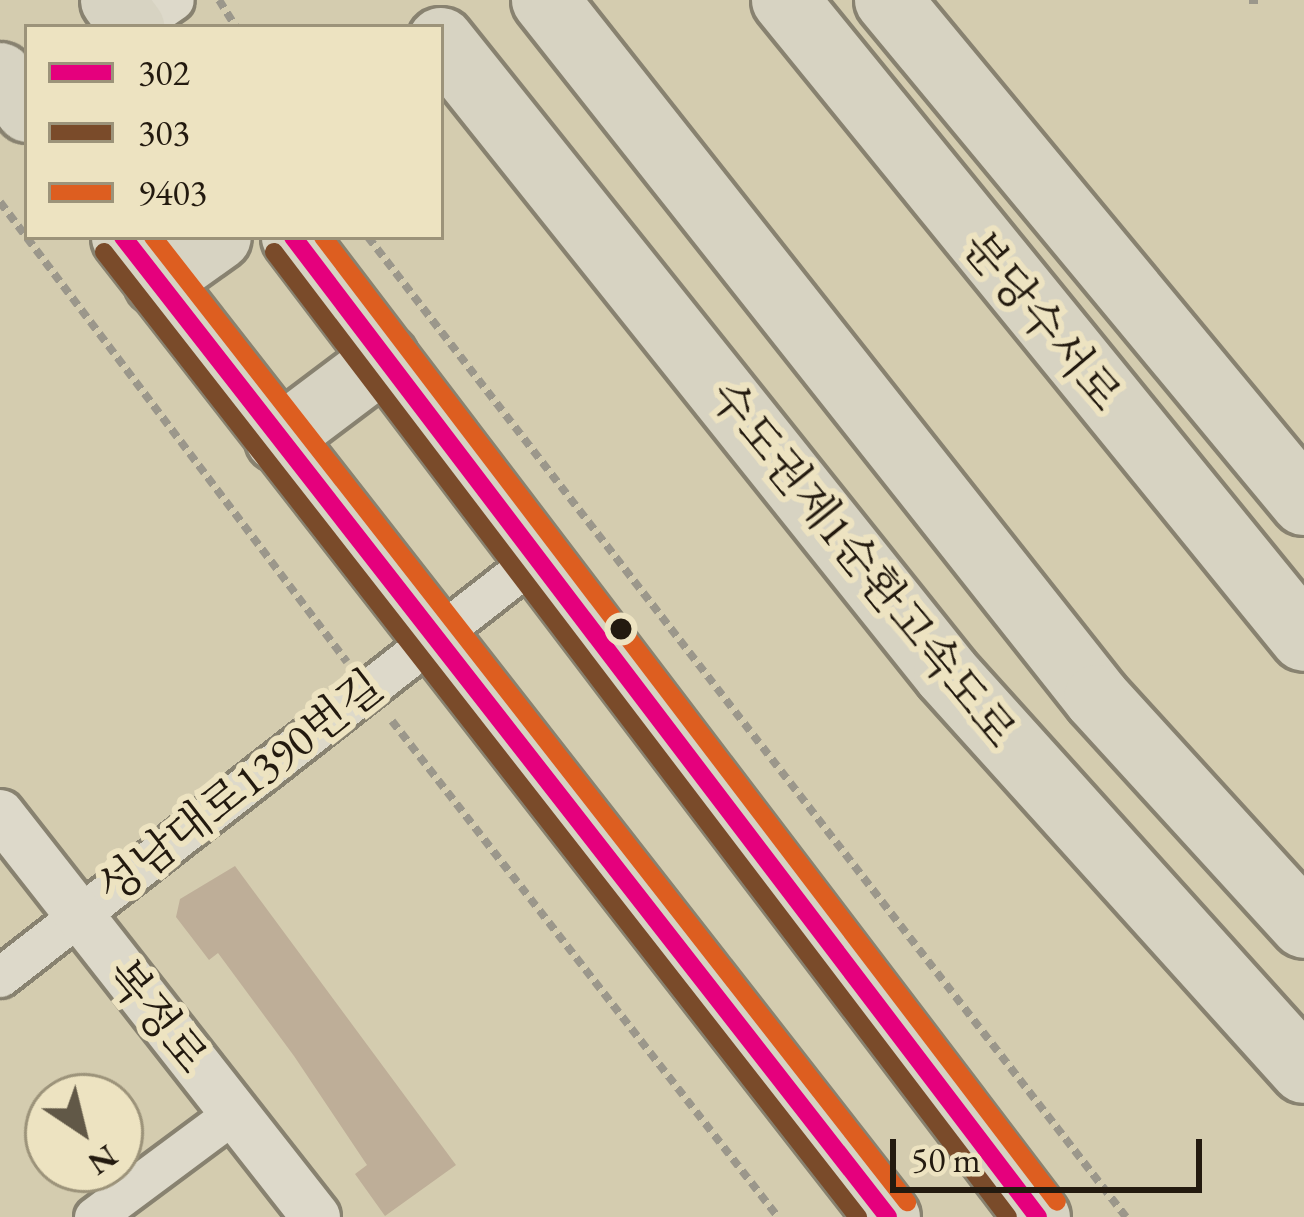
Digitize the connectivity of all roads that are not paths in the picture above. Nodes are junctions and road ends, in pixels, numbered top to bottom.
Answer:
1 (112, 0) edge
2 (174, 0) edge
3 (409, 0) edge
4 (545, 0) edge
5 (785, 0) edge
6 (888, 0) edge
7 (132, 24) edge
8 (138, 24) edge
9 (428, 24) edge
10 (444, 45) edge
11 (0, 74) edge
12 (24, 106) edge
13 (208, 240) edge
14 (295, 240) edge
15 (140, 259) edge
16 (386, 357) junction
17 (277, 439) junction
18 (1304, 502) edge
19 (538, 556) junction
20 (432, 636) junction
21 (1304, 638) edge
22 (0, 814) edge
23 (76, 915) junction
24 (1304, 925) edge
25 (0, 976) edge
26 (1304, 1070) edge
27 (234, 1113) junction
28 (94, 1217) edge
29 (316, 1217) edge
30 (888, 1217) edge
31 (1038, 1217) edge

1 - 7 main road
2 - 8 street
3 - 9 highway
4 - 24 highway
5 - 21 highway, 분당수서로
6 - 18 highway, 분당수서로
10 - 26 highway, 수도권제1순환고속도로
11 - 12 main road
13 - 15 main road
14 - 16 main road
15 - 17 main road
16 - 17 main road
16 - 19 main road
17 - 20 main road
19 - 20 street, 성남대로1390번길
19 - 31 main road
20 - 23 street, 성남대로1390번길
20 - 30 main road
22 - 23 street, 복정로
23 - 25 street, 성남대로1390번길
23 - 27 street, 복정로
27 - 28 street
27 - 29 street, 복정로

